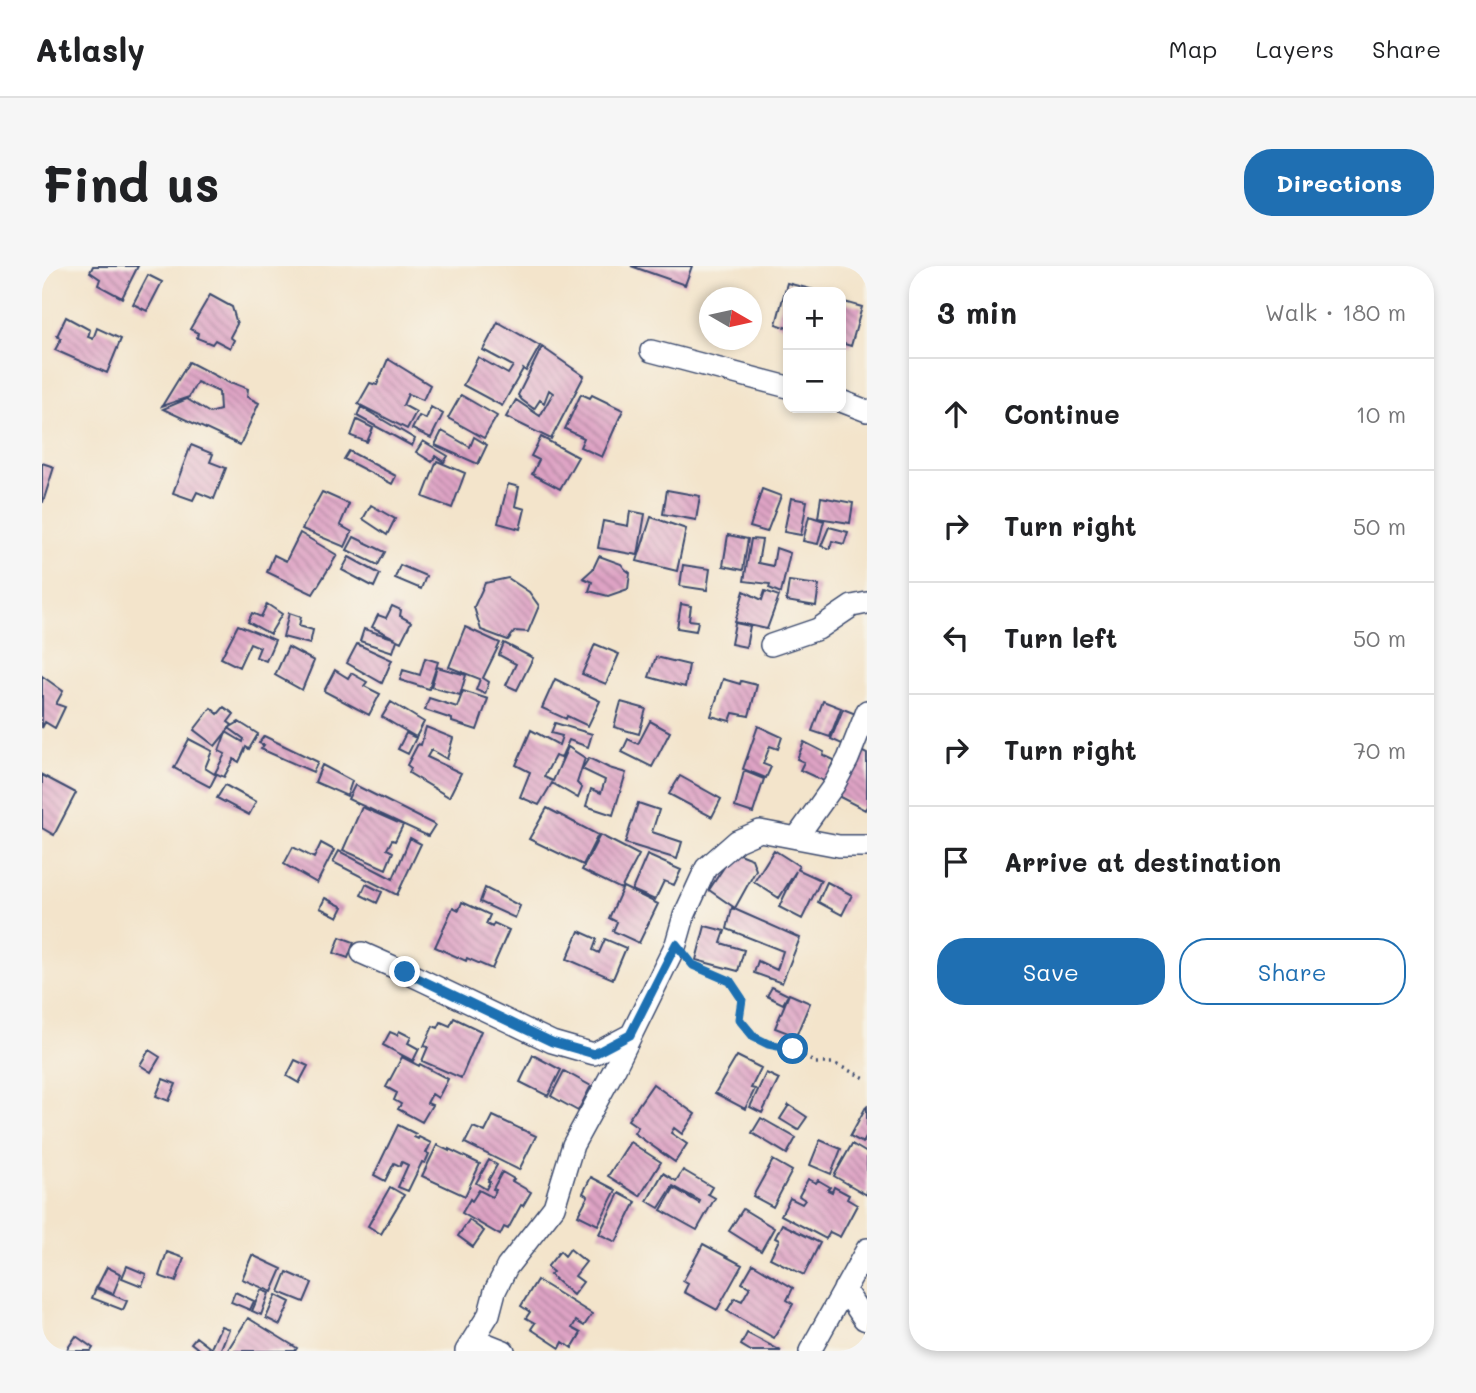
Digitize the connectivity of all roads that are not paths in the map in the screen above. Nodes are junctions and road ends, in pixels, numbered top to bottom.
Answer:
1 (651, 351) dead end
2 (783, 386) edge
3 (846, 403) edge
4 (867, 411) edge
5 (867, 603) edge
6 (771, 646) dead end
7 (867, 711) edge
8 (797, 837) junction
9 (867, 846) edge
10 (362, 953) dead end
11 (630, 1035) junction
12 (867, 1249) edge
13 (844, 1289) junction
14 (867, 1320) edge
15 (470, 1345) edge
16 (504, 1351) edge
17 (810, 1351) edge

1 - 2 street
3 - 4 street
5 - 6 street
7 - 8 street
8 - 9 street
8 - 11 street
10 - 11 street
11 - 15 street
12 - 13 street
13 - 14 street
13 - 17 street
15 - 16 street

